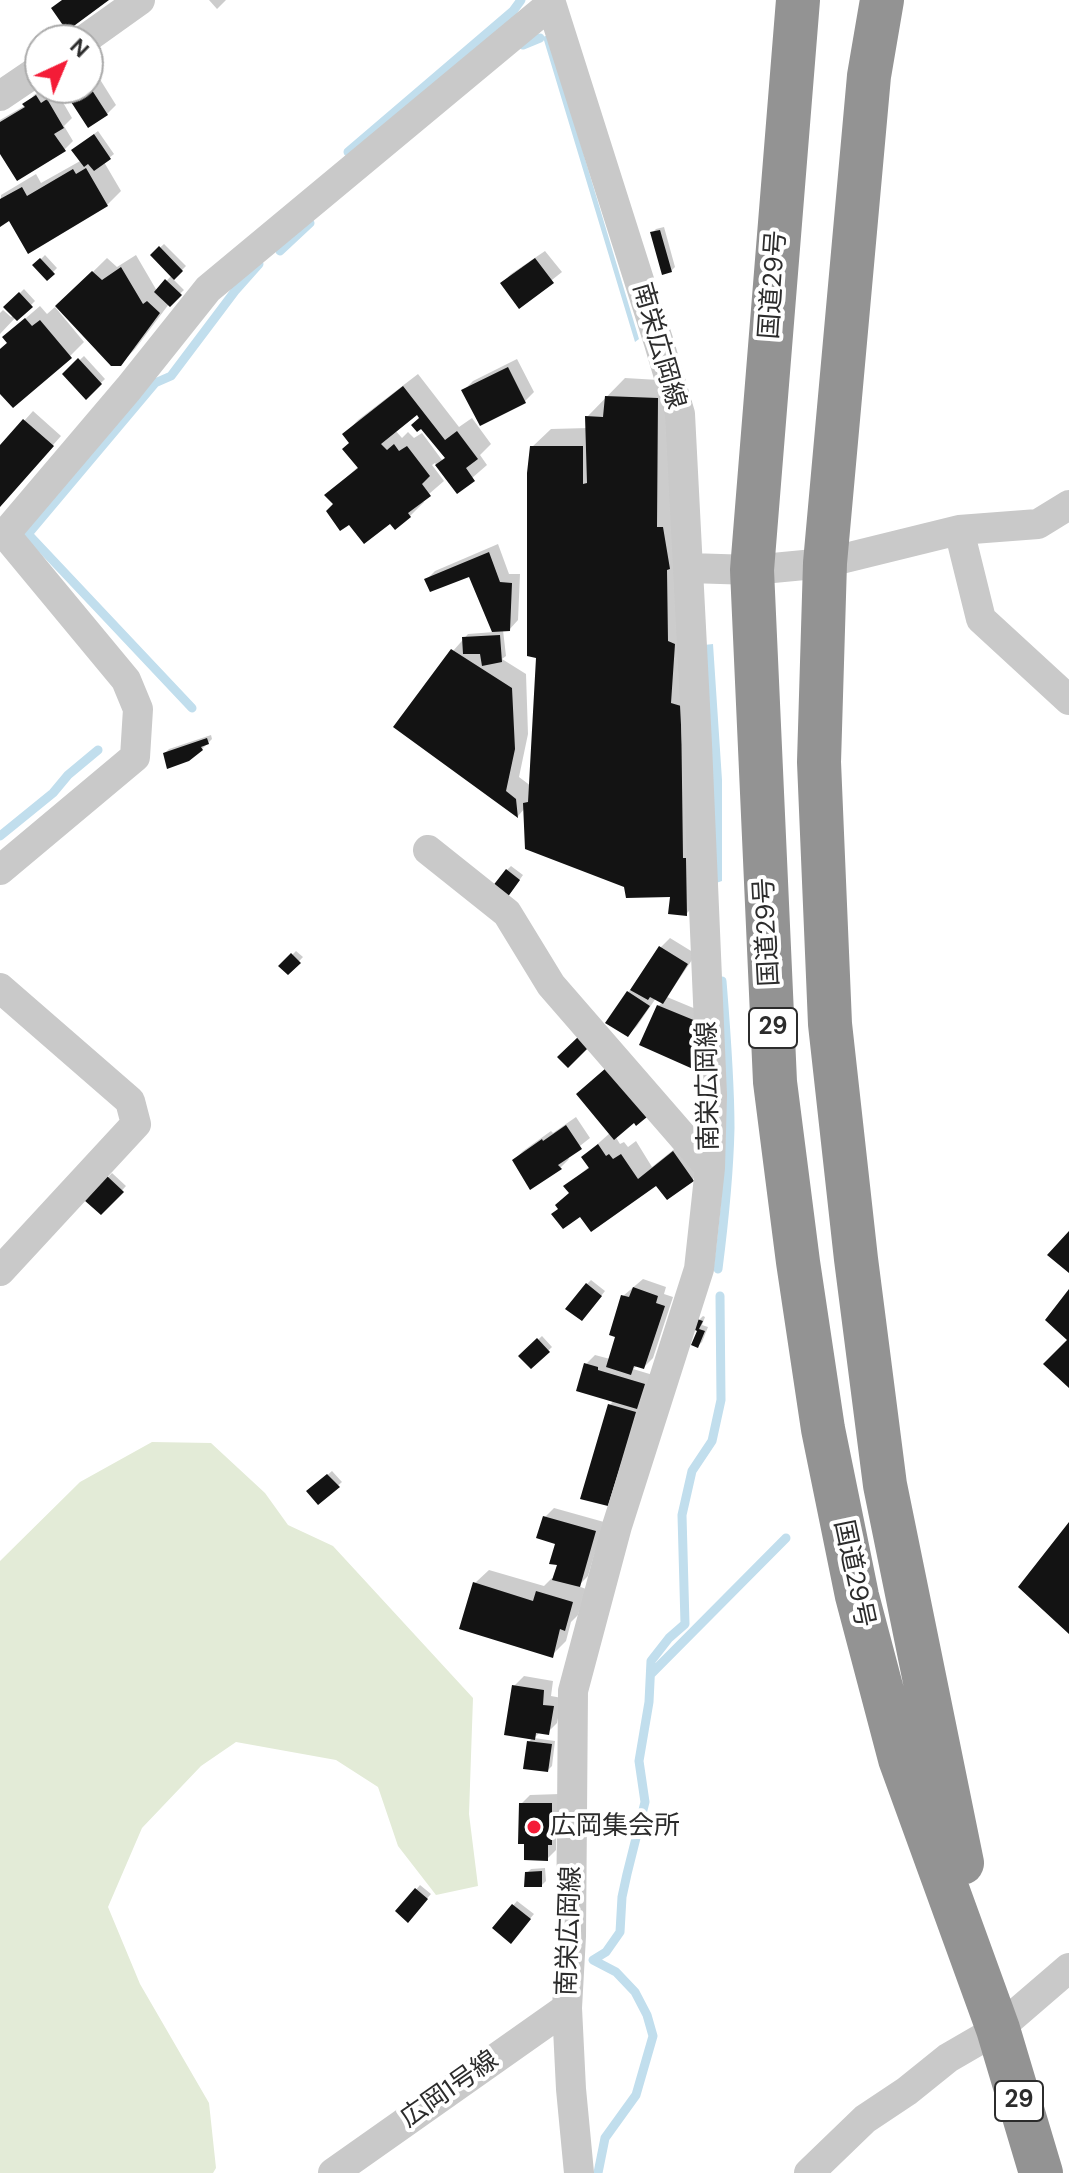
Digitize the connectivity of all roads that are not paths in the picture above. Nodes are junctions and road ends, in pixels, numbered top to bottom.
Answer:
1 (140, 0) edge
2 (798, 0) edge
3 (882, 0) edge
4 (551, 2) edge
5 (104, 26) edge
6 (24, 80) edge
7 (0, 96) edge
8 (1069, 505) edge
9 (959, 530) junction
10 (2, 533) edge
11 (825, 563) junction
12 (689, 568) junction
13 (752, 570) junction
14 (1069, 700) edge
15 (428, 850) dead end
16 (0, 870) edge
17 (0, 988) edge
18 (710, 1168) junction
19 (0, 1271) edge
20 (1069, 1968) edge
21 (567, 2008) junction
22 (998, 2029) junction
23 (333, 2173) edge
24 (579, 2173) edge
25 (809, 2173) edge
26 (1041, 2173) edge

1 - 5 street
2 - 13 highway, 国道29号 / 29
3 - 11 highway, 国道29号 / 29
4 - 10 street
4 - 12 street, 南栄広岡線
6 - 7 street
8 - 9 street
9 - 11 street
9 - 14 street
10 - 16 street
11 - 13 street
11 - 22 highway, 国道29号 / 29
12 - 13 street
12 - 18 street, 南栄広岡線
13 - 22 highway, 国道29号 / 29
15 - 18 street
17 - 19 street
18 - 21 street, 南栄広岡線
20 - 22 street
21 - 23 street, 広岡1号線
21 - 24 street, 南栄広岡線
22 - 25 street
22 - 26 highway, 国道29号 / 29

